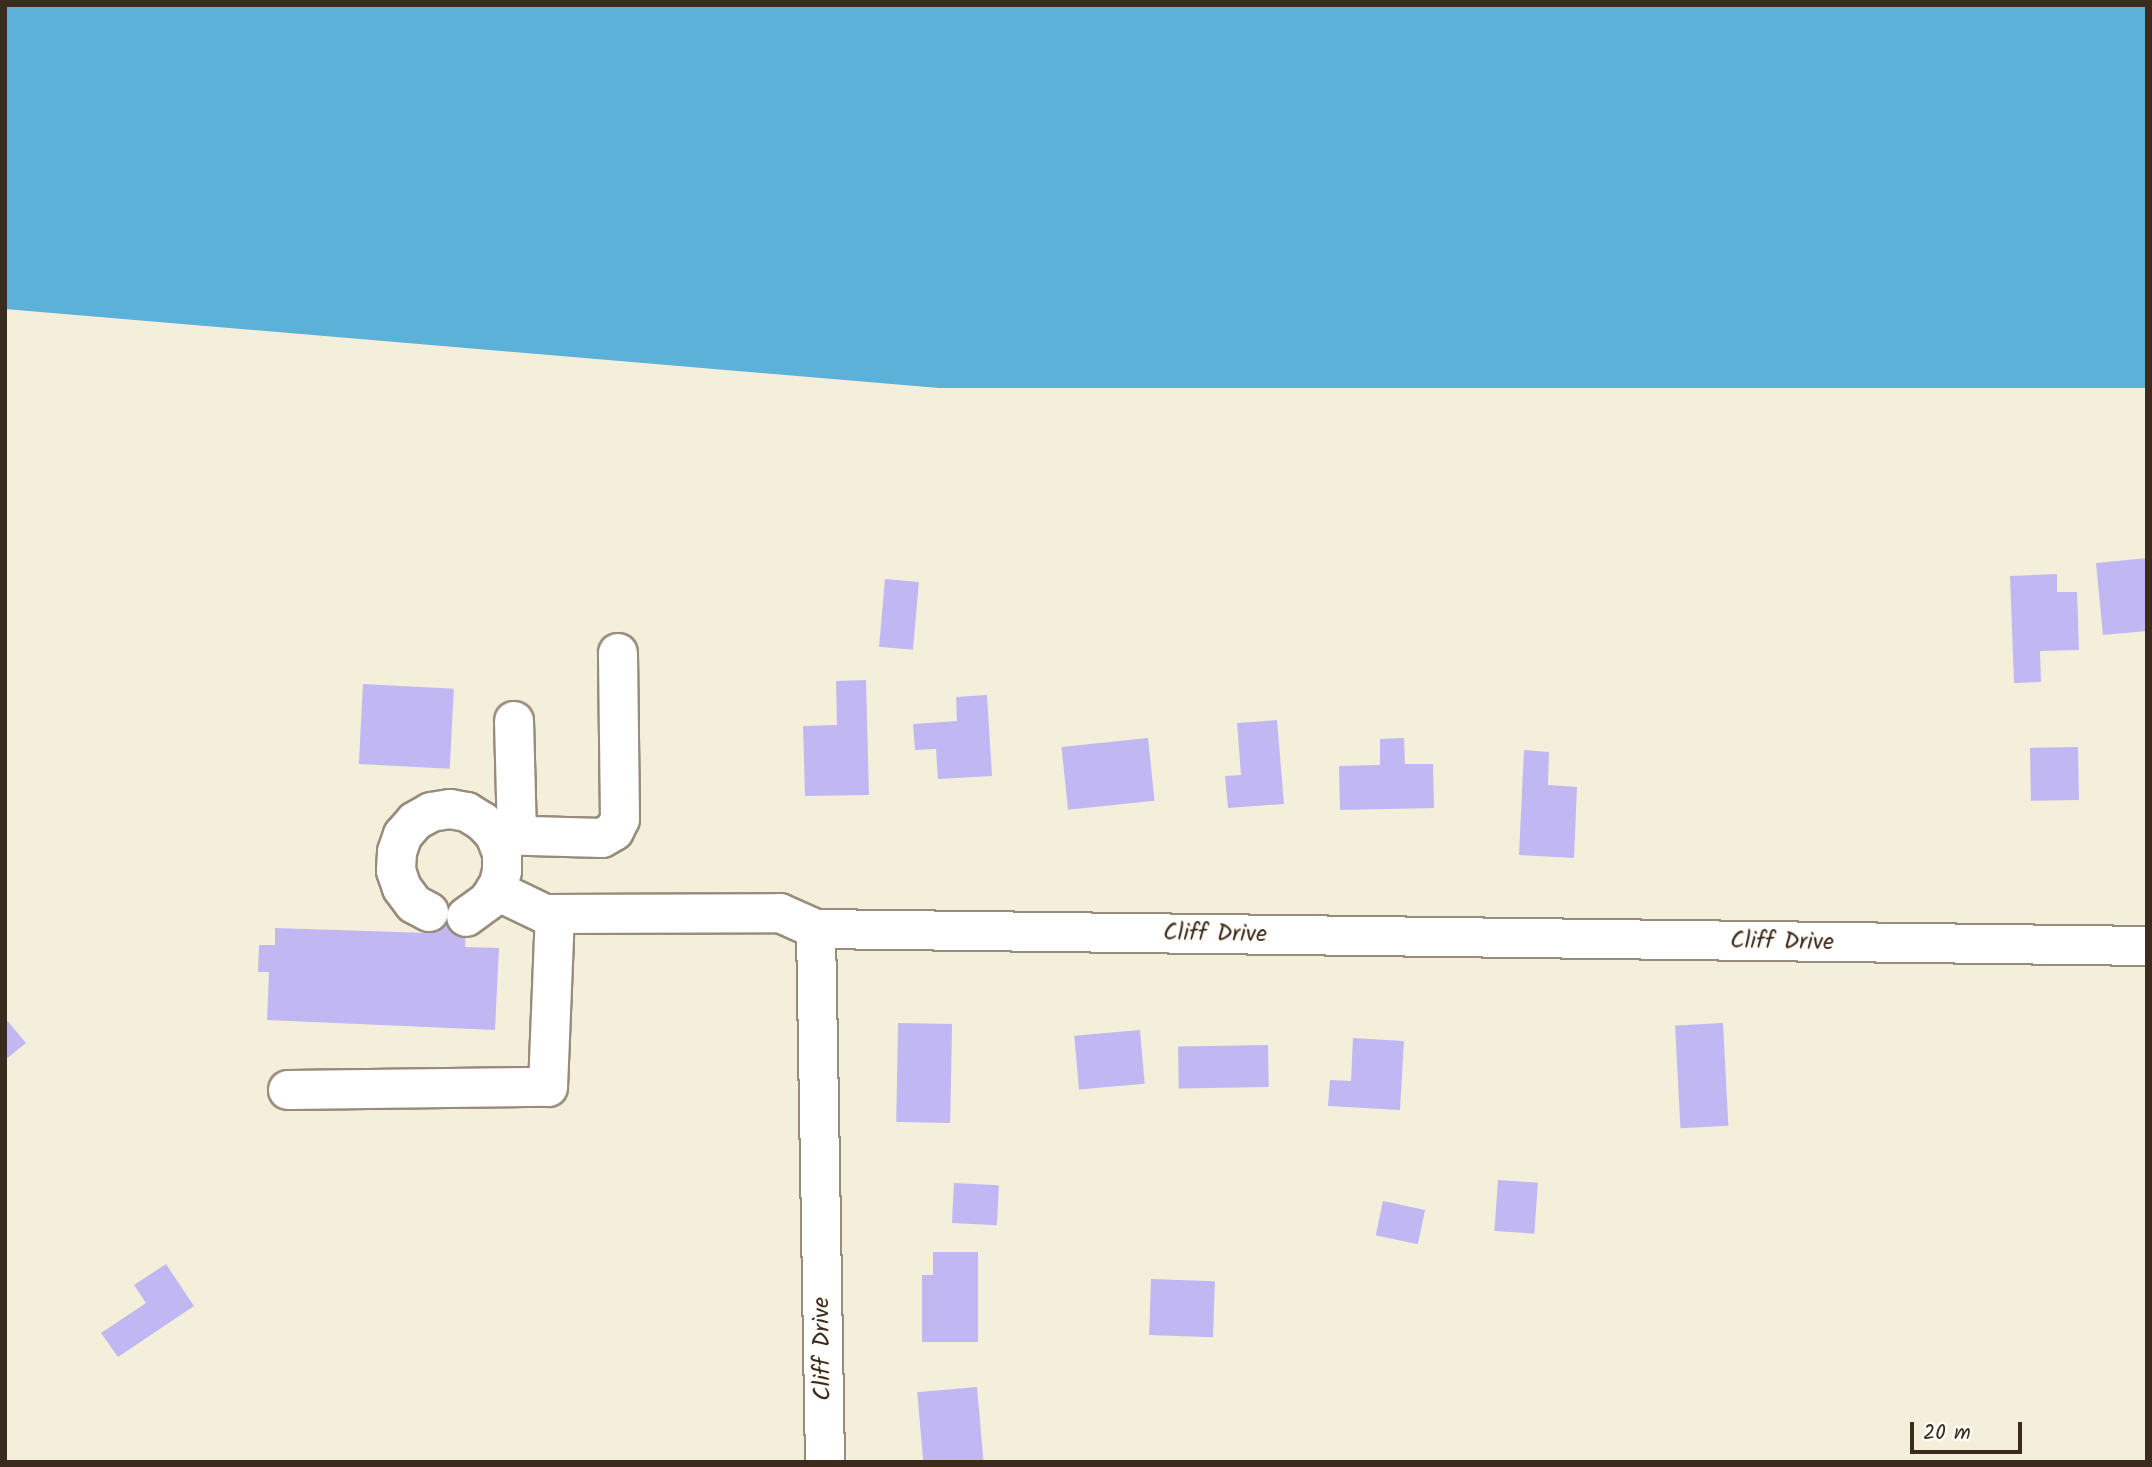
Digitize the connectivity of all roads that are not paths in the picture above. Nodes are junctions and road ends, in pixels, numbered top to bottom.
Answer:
1 (618, 653) dead end
2 (514, 721) dead end
3 (506, 836) junction
4 (495, 890) junction
5 (429, 912) dead end
6 (555, 914) junction
7 (466, 917) dead end
8 (816, 929) junction
9 (2147, 946) edge
10 (288, 1090) dead end
11 (825, 1462) edge

1 - 3 street
2 - 3 street
3 - 4 street
3 - 5 street
4 - 6 street
4 - 7 street
6 - 8 street
6 - 10 street
8 - 9 street, Cliff Drive
8 - 11 street, Cliff Drive

